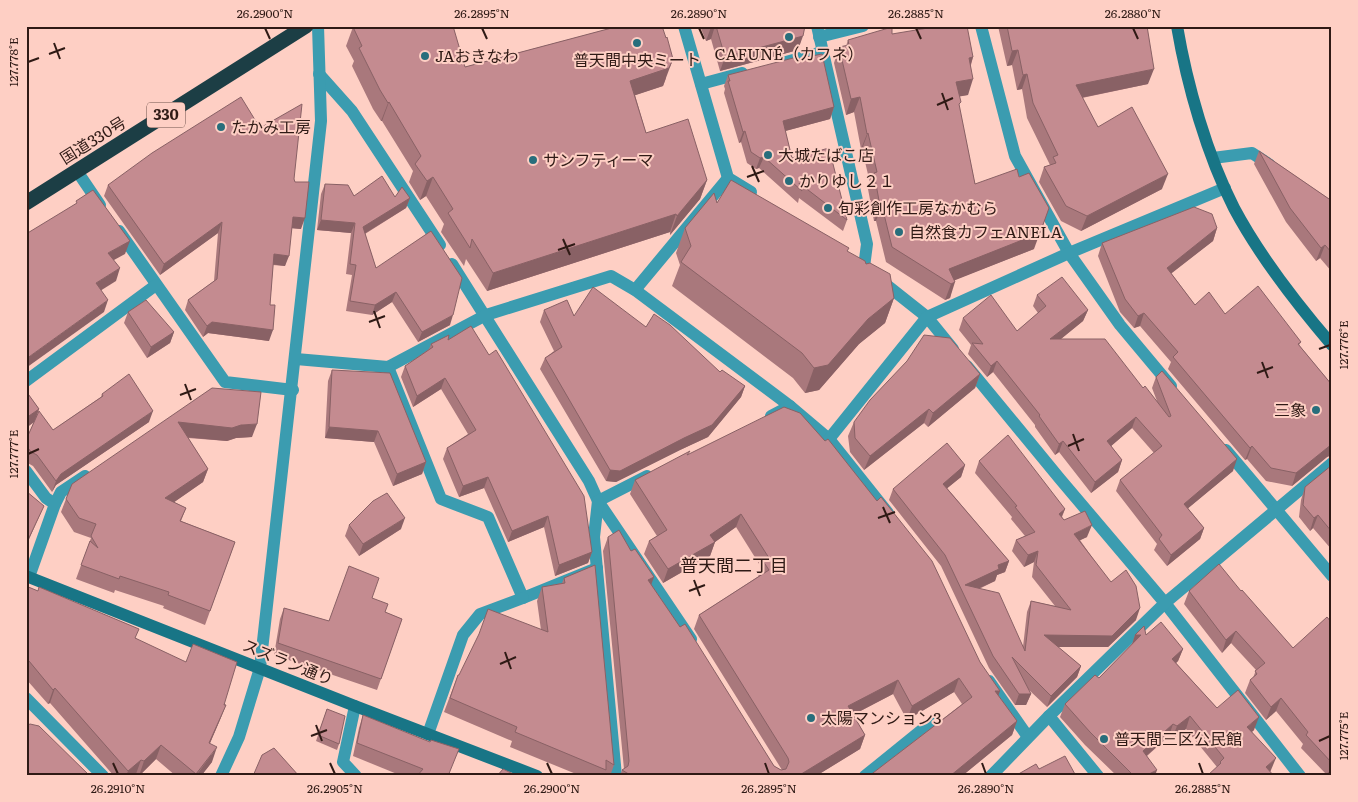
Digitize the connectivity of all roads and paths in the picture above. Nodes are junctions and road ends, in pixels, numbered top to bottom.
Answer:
1 (306, 26) edge
2 (318, 26) edge
3 (684, 26) edge
4 (862, 26) edge
5 (981, 26) edge
6 (1177, 26) edge
7 (818, 32) edge
8 (822, 52) junction
9 (776, 64) edge
10 (757, 69) edge
11 (319, 74) junction
12 (701, 84) junction
13 (1213, 158) junction
14 (77, 171) junction
15 (1284, 175) edge
16 (728, 178) junction
17 (1225, 188) junction
18 (760, 198) edge
19 (26, 203) edge
20 (1069, 252) junction
21 (156, 285) junction
22 (635, 290) junction
23 (486, 315) junction
24 (927, 317) junction
25 (1332, 345) edge
26 (296, 359) junction
27 (388, 367) junction
28 (26, 381) edge
29 (293, 390) junction
30 (1182, 399) edge
31 (790, 406) junction
32 (757, 424) edge
33 (828, 439) junction
34 (1220, 443) edge
35 (1332, 463) edge
36 (660, 469) edge
37 (94, 470) edge
38 (26, 471) edge
39 (598, 501) junction
40 (55, 504) junction
41 (1276, 509) junction
42 (897, 524) edge
43 (597, 568) junction
44 (1332, 576) edge
45 (28, 577) edge
46 (523, 598) junction
47 (1165, 603) junction
48 (699, 652) edge
49 (260, 668) junction
50 (982, 672) edge
51 (26, 698) edge
52 (355, 706) junction
53 (1049, 716) junction
54 (933, 721) dead end
55 (428, 734) junction
56 (1028, 737) junction
57 (103, 776) edge
58 (221, 776) edge
59 (356, 776) edge
60 (537, 776) edge
61 (616, 776) edge
62 (865, 776) edge
63 (991, 776) edge
64 (1098, 776) edge
65 (1300, 776) edge

1 - 14 highway, 国道330号 / 330
2 - 11 street
3 - 12 street
4 - 7 street
5 - 20 street
6 - 13 street
7 - 8 street
8 - 9 street
8 - 24 street
10 - 12 street
11 - 23 street
11 - 26 street
12 - 16 street
13 - 15 street
13 - 17 street
14 - 19 highway, 国道330号 / 330
14 - 21 street
16 - 18 street
16 - 22 street
17 - 20 street
17 - 25 street
20 - 24 street
20 - 30 street
21 - 28 street
21 - 29 street
22 - 23 street
22 - 31 street
23 - 27 street
23 - 39 street
24 - 33 street
24 - 47 street
26 - 27 street
26 - 29 street
27 - 46 street
29 - 49 street
31 - 32 street
31 - 33 street
33 - 42 street
34 - 41 street
35 - 41 street
36 - 39 street
37 - 40 street
38 - 40 street
39 - 43 street
39 - 48 street
40 - 45 street
41 - 44 street
41 - 47 street
43 - 46 street
43 - 61 street
45 - 49 street, スズラン通り
46 - 55 street
47 - 53 street
47 - 65 street
49 - 52 street, スズラン通り
49 - 58 street
50 - 56 street
51 - 57 street
52 - 55 street, スズラン通り
52 - 59 street
53 - 56 street
53 - 64 street
54 - 62 street
55 - 60 street, スズラン通り
56 - 63 street

